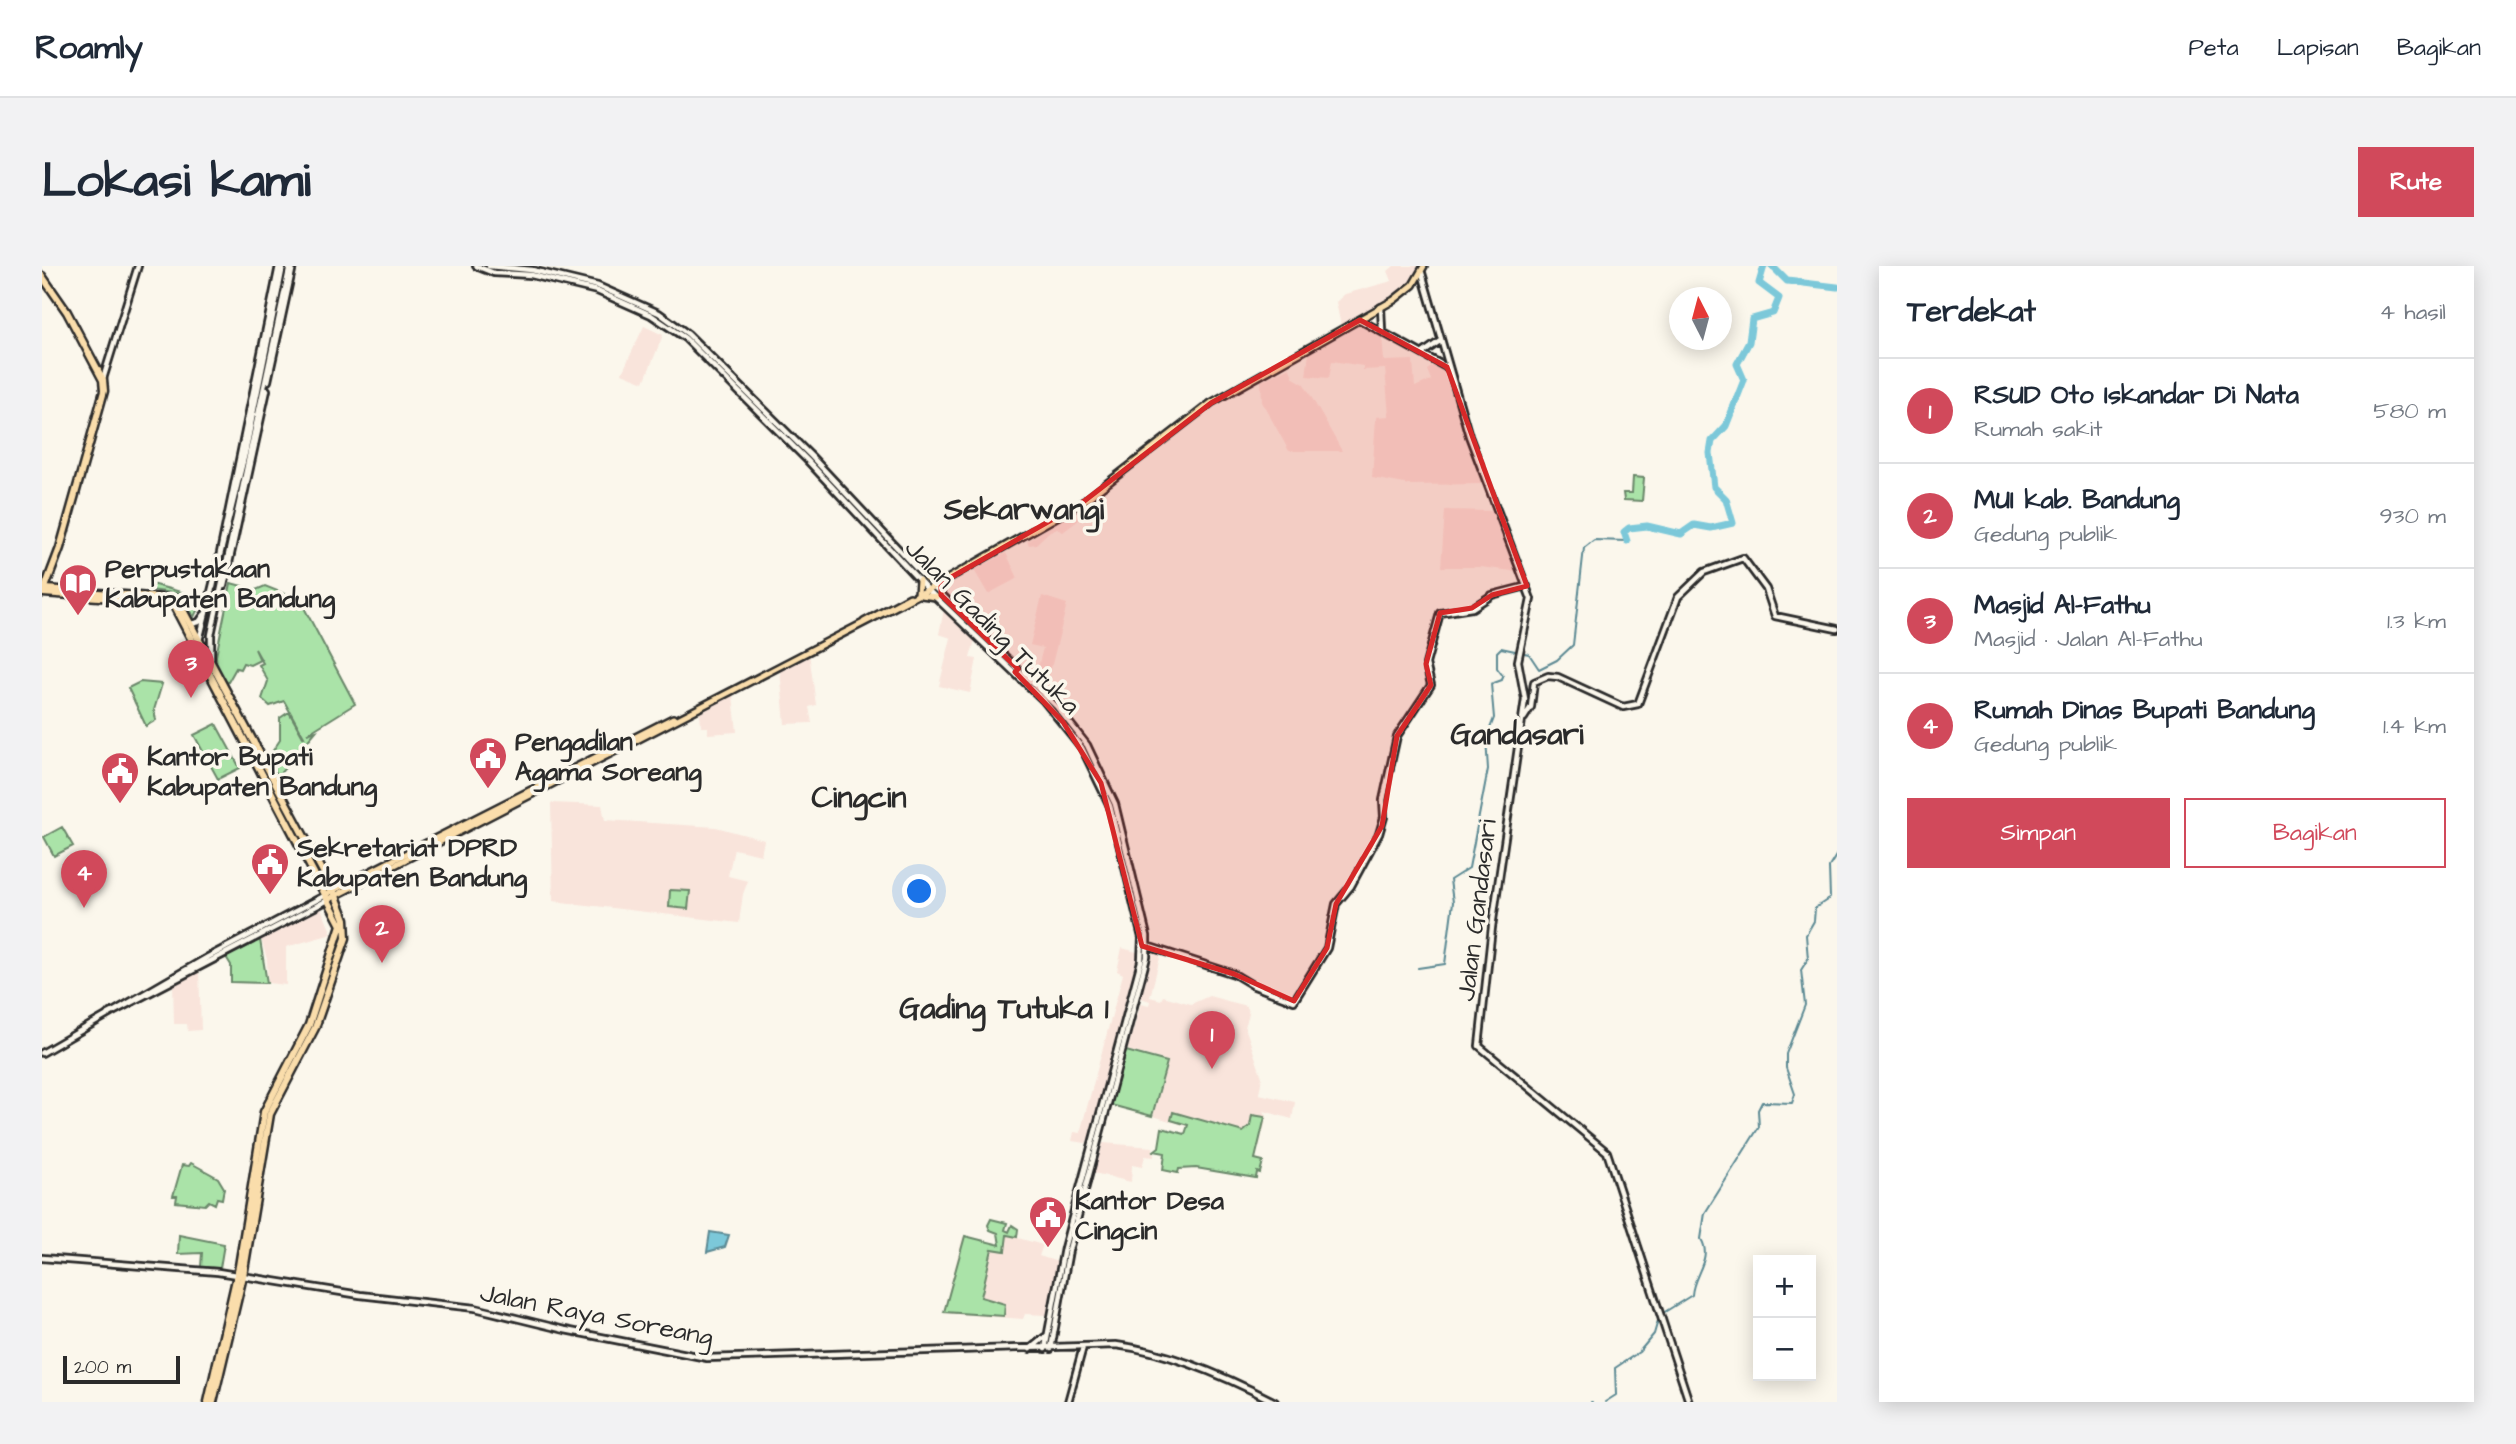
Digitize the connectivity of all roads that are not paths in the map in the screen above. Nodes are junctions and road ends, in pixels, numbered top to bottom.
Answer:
1 (138, 266) edge
2 (281, 266) edge
3 (291, 266) edge
4 (476, 266) edge
5 (489, 266) edge
6 (1423, 269) edge
7 (42, 276) edge
8 (1416, 282) junction
9 (1425, 284) junction
10 (1381, 307) junction
11 (1360, 320) junction
12 (1382, 331) junction
13 (265, 340) junction
14 (1440, 341) junction
15 (1422, 353) junction
16 (270, 362) junction
17 (1447, 367) junction
18 (103, 380) junction
19 (757, 405) junction
20 (248, 454) junction
21 (922, 580) junction
22 (1527, 586) junction
23 (934, 587) junction
24 (213, 588) junction
25 (221, 590) junction
26 (44, 593) edge
27 (919, 594) junction
28 (107, 596) junction
29 (938, 596) junction
30 (208, 608) junction
31 (191, 624) junction
32 (1836, 629) edge
33 (211, 635) junction
34 (199, 645) junction
35 (212, 665) junction
36 (236, 716) junction
37 (1523, 718) junction
38 (331, 895) junction
39 (1145, 949) junction
40 (42, 1053) edge
41 (42, 1258) edge
42 (240, 1275) junction
43 (1053, 1314) junction
44 (1047, 1335) junction
45 (1083, 1347) junction
46 (1030, 1349) junction
47 (1048, 1349) junction
48 (210, 1402) edge
49 (1068, 1402) edge
50 (1275, 1402) edge
51 (1689, 1402) edge

1 - 18 main road
2 - 13 main road
3 - 16 main road
4 - 19 main road, Jalan Gading Tutuka
5 - 19 main road, Jalan Gading Tutuka
6 - 8 main road
6 - 9 main road, Jalan Gandasari
7 - 18 highway
8 - 9 main road
8 - 10 main road
9 - 14 main road, Jalan Gandasari
10 - 11 main road
10 - 12 main road
11 - 12 main road
11 - 23 main road
12 - 15 main road
13 - 20 main road
13 - 24 main road
14 - 15 main road
14 - 17 main road, Jalan Gandasari
15 - 17 main road
16 - 20 main road
16 - 25 main road
17 - 22 main road, Jalan Gandasari
18 - 26 highway
19 - 21 main road, Jalan Gading Tutuka
20 - 24 main road
20 - 25 main road
21 - 23 main road
21 - 23 main road, Jalan Gading Tutuka
21 - 27 main road
22 - 37 main road, Jalan Gandasari
22 - 39 main road
23 - 27 main road
23 - 29 main road
23 - 29 main road, Jalan Gading Tutuka
24 - 30 main road
25 - 33 main road
26 - 28 highway
27 - 29 main road
27 - 38 main road
28 - 31 highway
28 - 34 highway
29 - 39 main road, Jalan Gading Tutuka
30 - 31 main road
30 - 34 main road
31 - 34 highway
32 - 37 main road
33 - 34 main road
33 - 35 main road
34 - 35 highway
34 - 36 highway
35 - 36 highway
36 - 38 highway
37 - 51 main road, Jalan Gandasari
38 - 40 main road
38 - 42 highway
39 - 43 main road, Jalan Gading Tutuka
41 - 42 main road, Jalan Raya Soreang
42 - 46 main road, Jalan Raya Soreang
42 - 48 highway
43 - 44 main road, Jalan Gading Tutuka
43 - 47 main road, Jalan Gading Tutuka
44 - 46 main road
44 - 47 main road, Jalan Gading Tutuka
45 - 47 main road, Jalan Raya Soreang
45 - 49 main road
45 - 50 main road, Jalan Raya Soreang
46 - 47 main road, Jalan Raya Soreang

